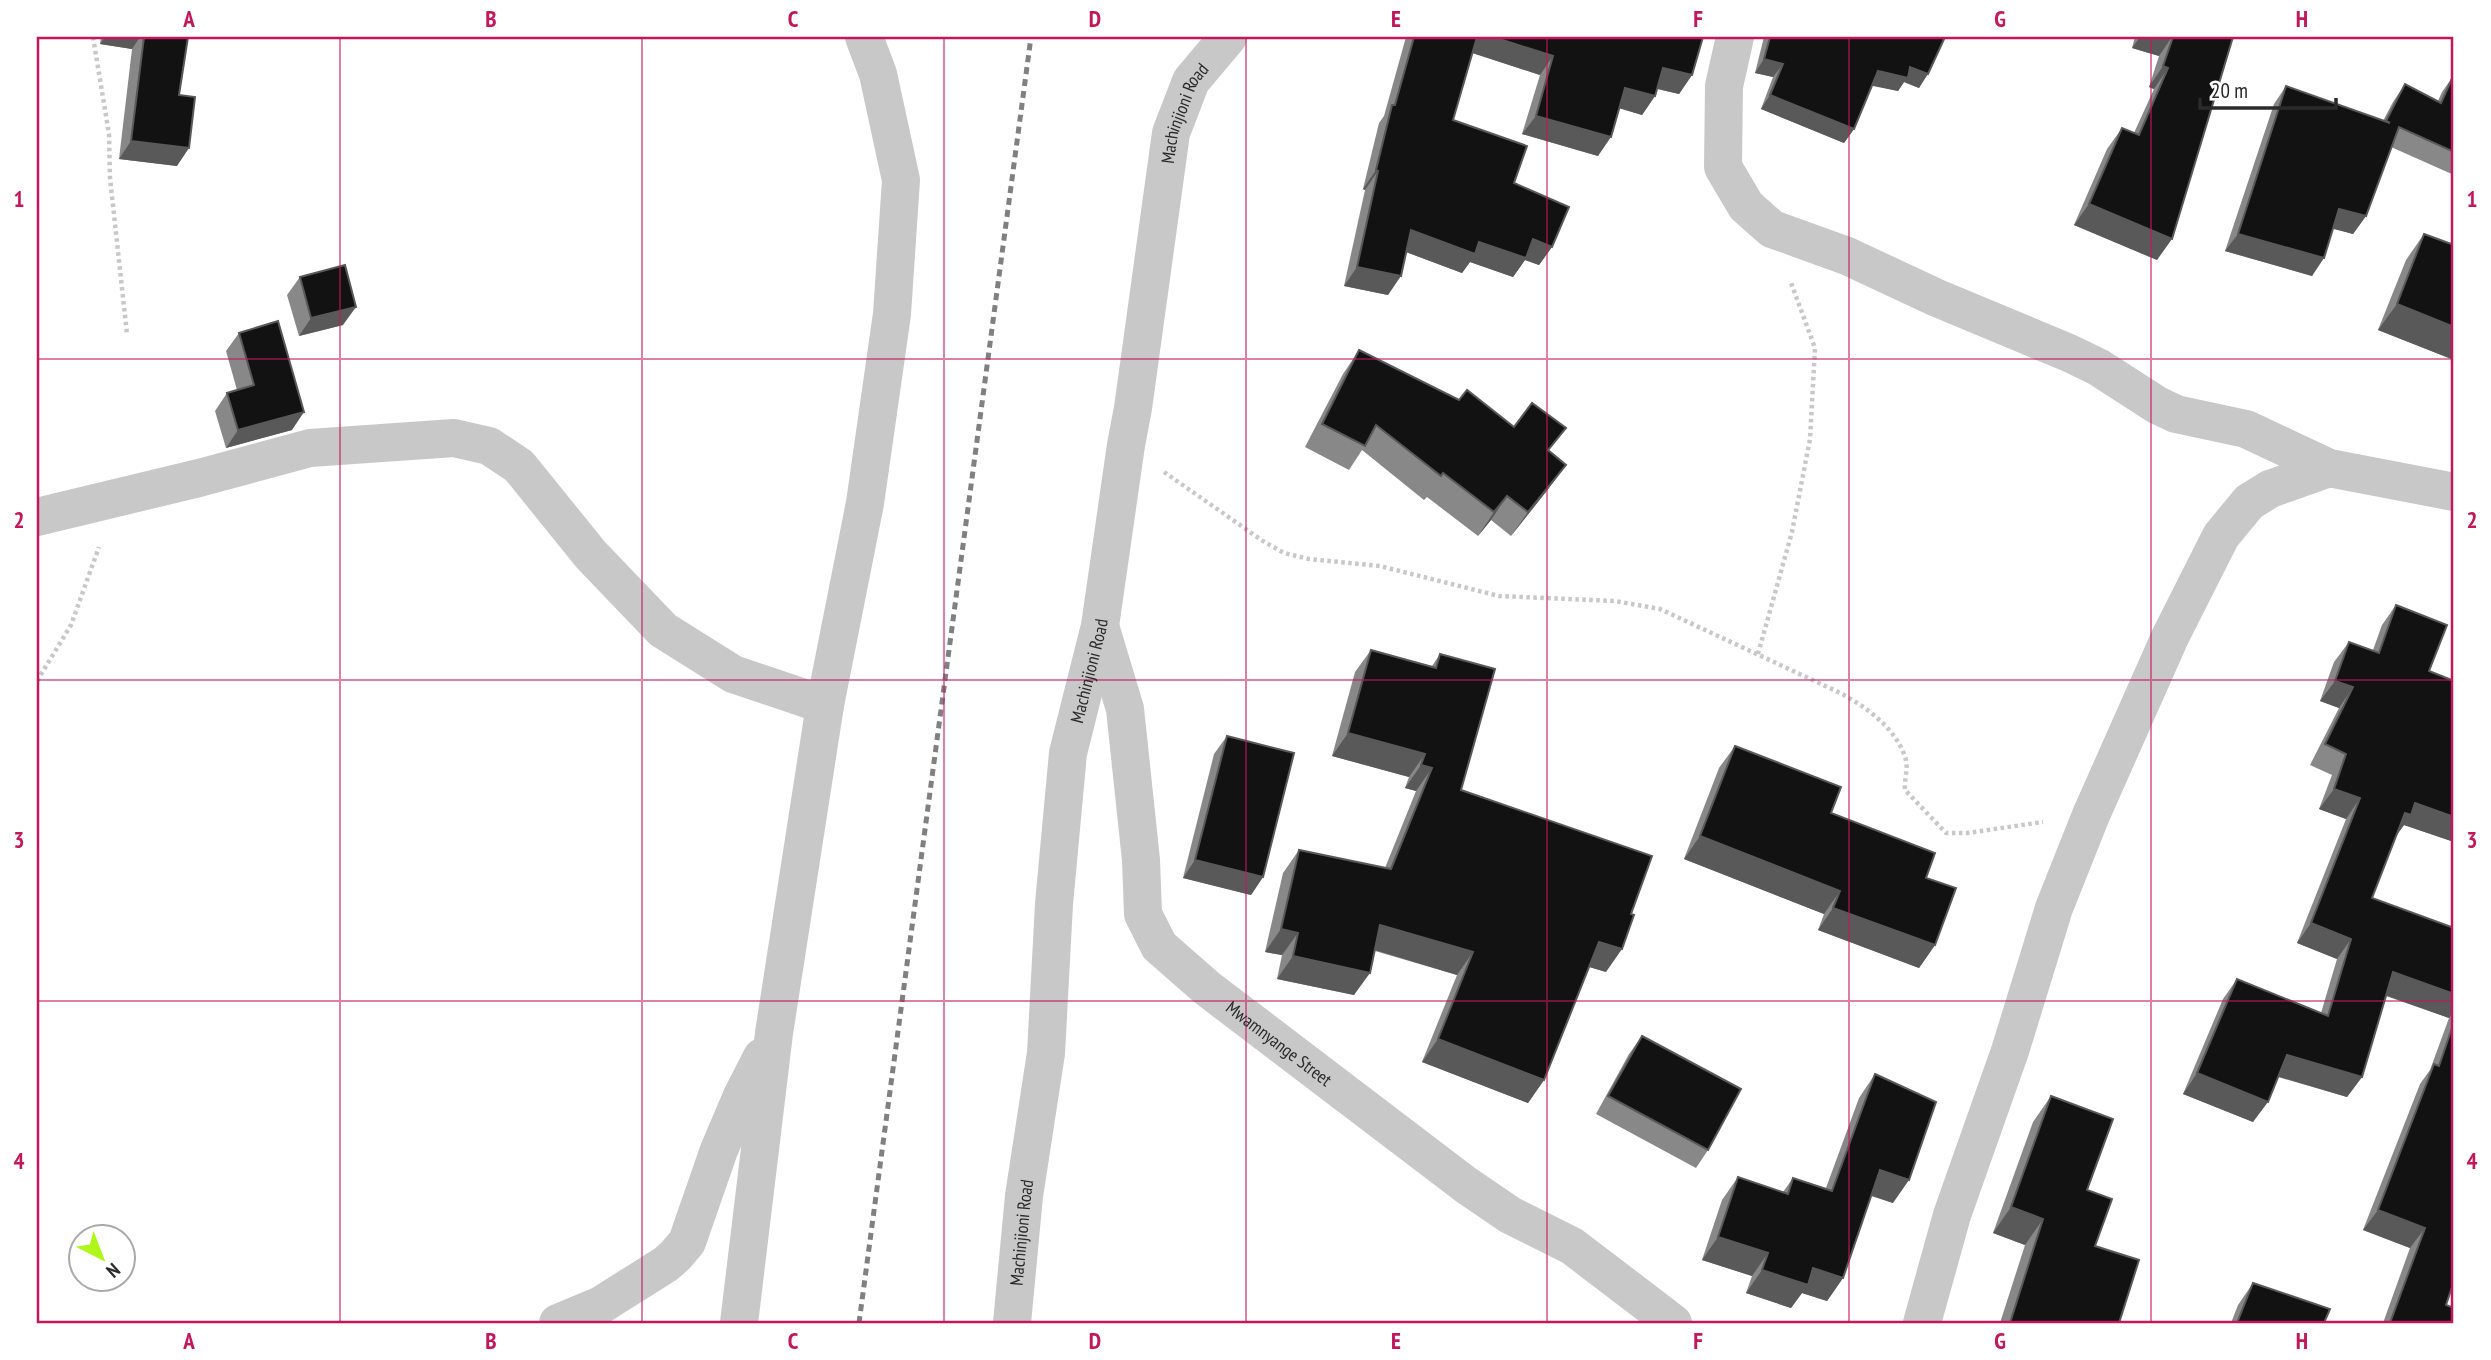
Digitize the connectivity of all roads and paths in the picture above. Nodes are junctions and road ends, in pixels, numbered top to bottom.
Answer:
1 (93, 37) edge
2 (864, 37) edge
3 (1228, 37) edge
4 (1735, 37) edge
5 (1772, 229) junction
6 (127, 334) dead end
7 (1126, 445) junction
8 (2329, 468) junction
9 (2454, 492) edge
10 (133, 493) junction
11 (37, 517) edge
12 (1100, 626) junction
13 (1758, 654) junction
14 (37, 681) edge
15 (825, 705) junction
16 (2091, 815) junction
17 (774, 1033) junction
18 (558, 1323) edge
19 (739, 1323) edge
20 (1012, 1323) edge
21 (1673, 1323) edge
22 (1922, 1323) edge

1 - 6 path
2 - 15 street
3 - 7 street, Machinjioni Road
4 - 5 street
5 - 8 street
5 - 13 path
7 - 12 street, Machinjioni Road
7 - 13 path
8 - 9 street
8 - 16 street
10 - 11 street
10 - 14 path
10 - 15 street
12 - 20 street, Machinjioni Road
12 - 21 street, Mwamnyange Street
13 - 16 path
15 - 17 street
16 - 22 street
17 - 18 street
17 - 19 street

